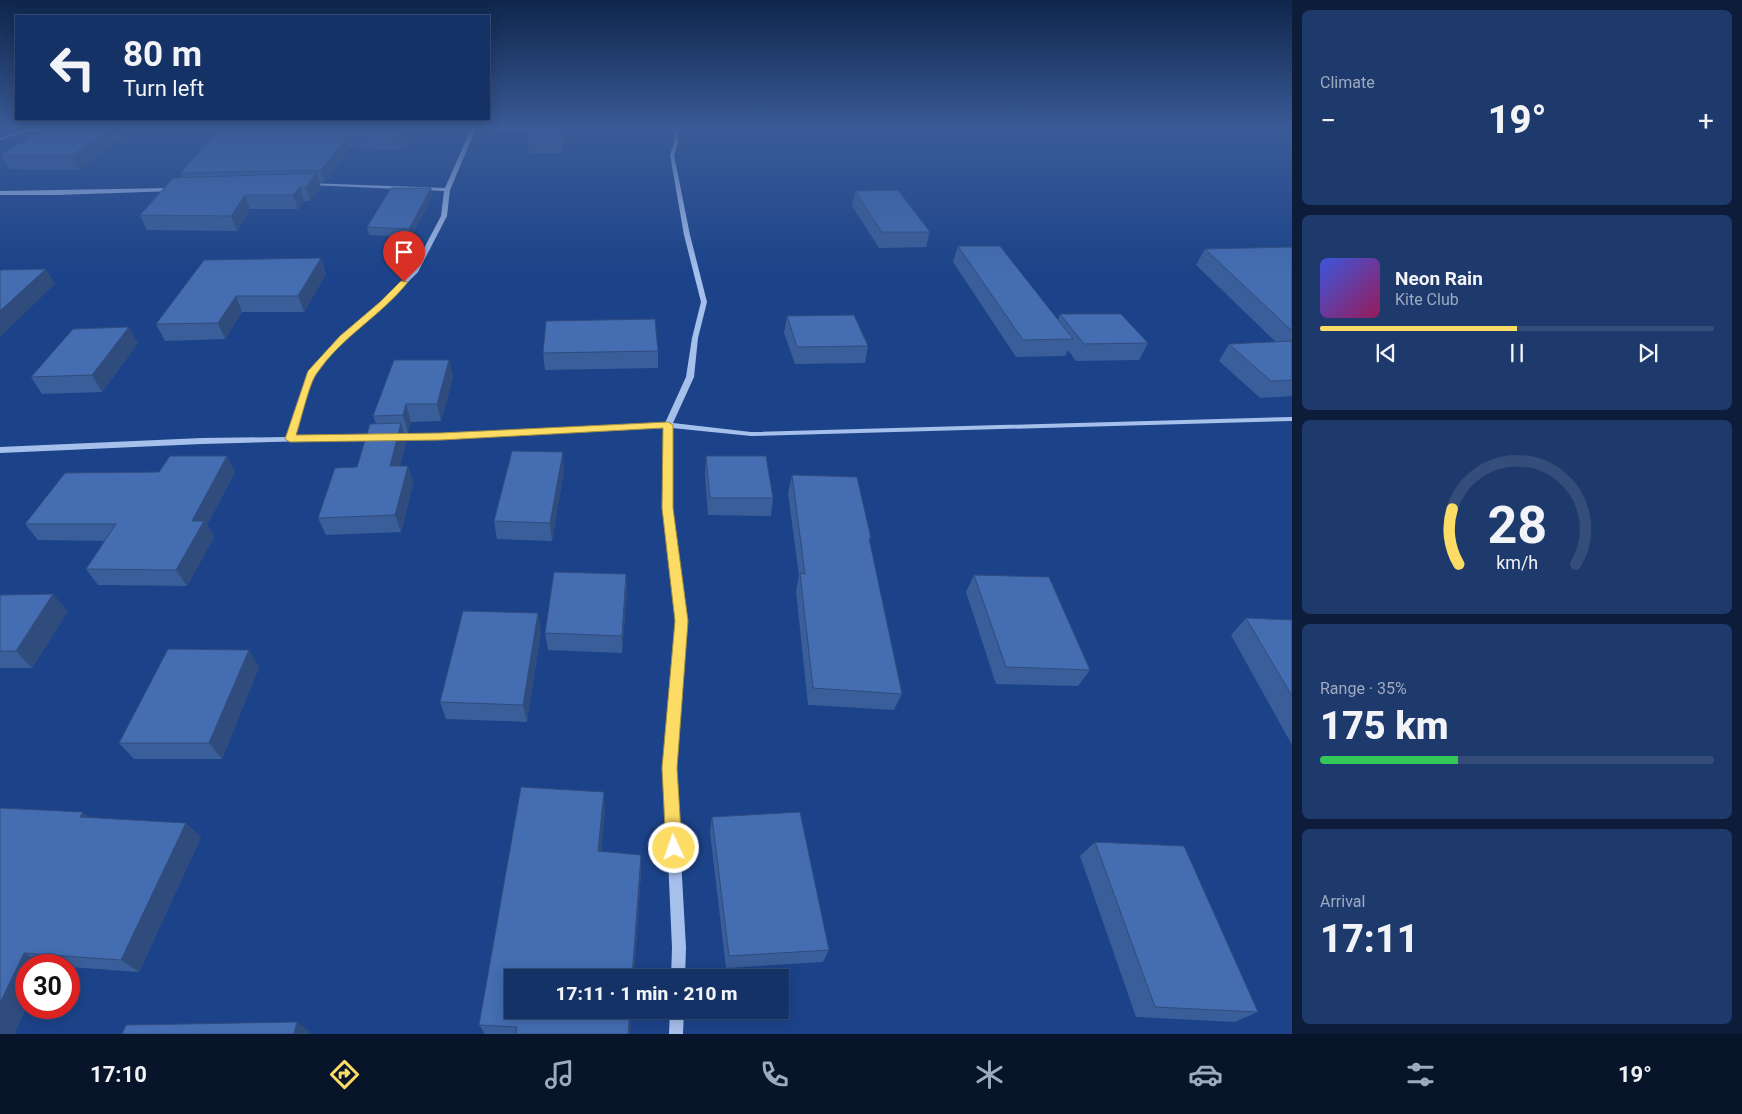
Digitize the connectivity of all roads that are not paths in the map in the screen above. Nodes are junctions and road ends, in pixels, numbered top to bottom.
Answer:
1 (453, 176) edge
2 (676, 176) edge
3 (302, 185) edge
4 (176, 190) edge
5 (447, 190) junction
6 (0, 193) edge
7 (1292, 419) edge
8 (668, 425) junction
9 (290, 439) junction
10 (0, 450) edge
11 (678, 969) edge
12 (677, 1019) edge
13 (676, 1034) edge

1 - 5 street
2 - 8 street
3 - 5 street
4 - 6 street
5 - 9 street
7 - 8 street
8 - 9 street
8 - 11 street
9 - 10 street
12 - 13 street

